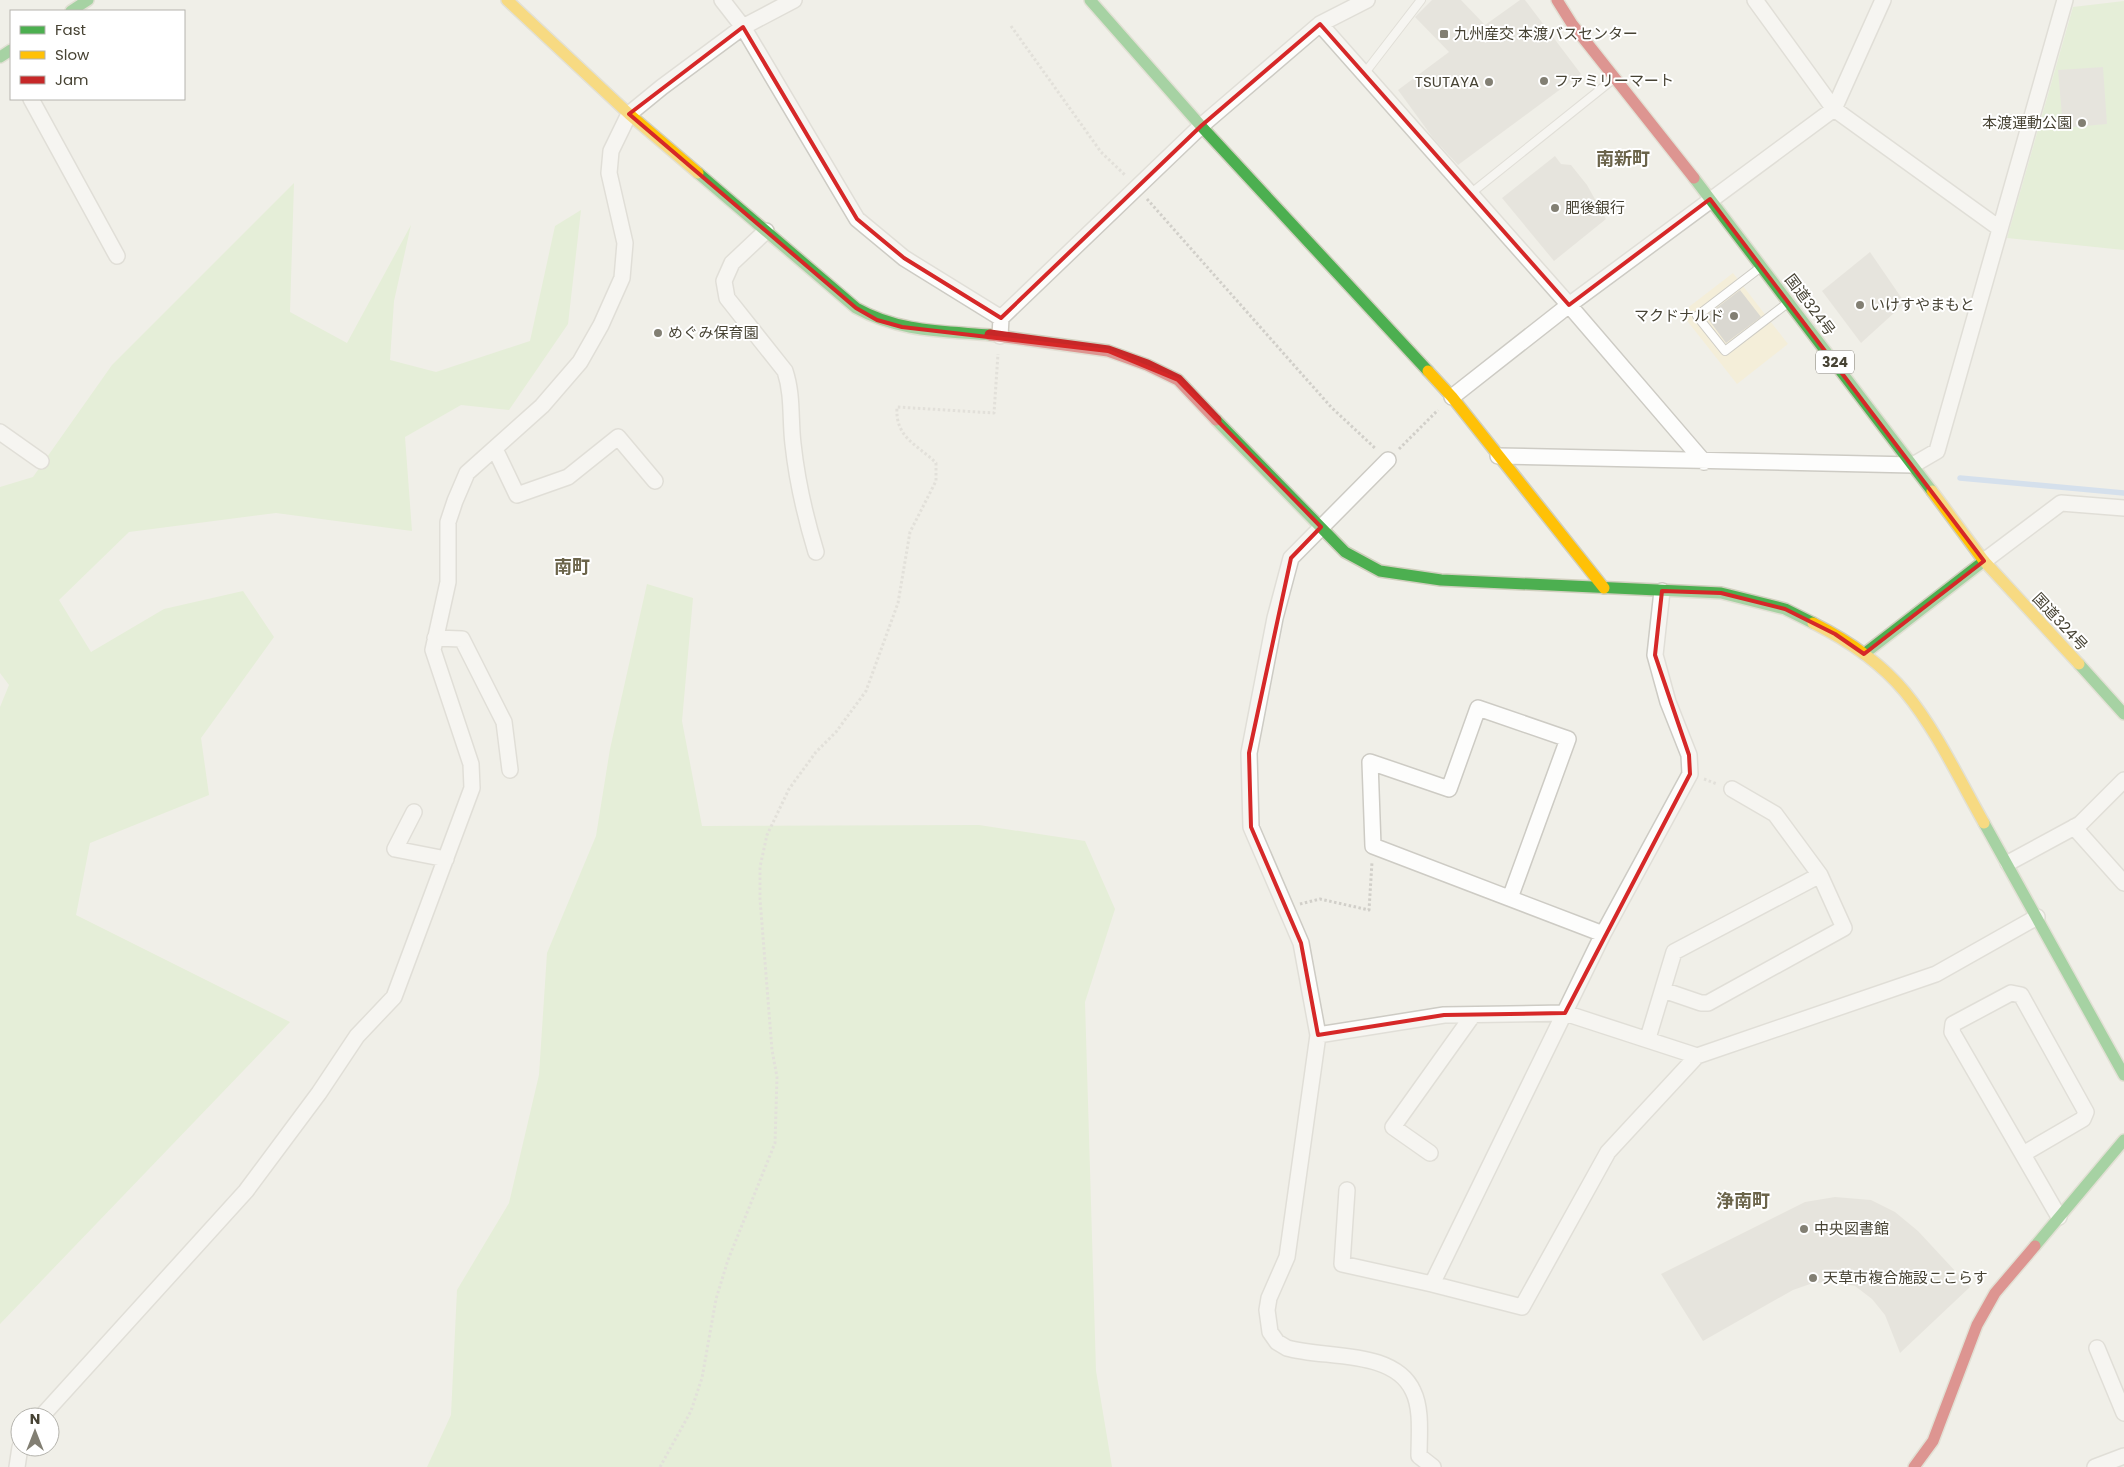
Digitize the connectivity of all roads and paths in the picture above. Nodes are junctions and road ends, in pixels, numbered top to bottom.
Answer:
1 (88, 0) edge
2 (507, 0) edge
3 (722, 0) edge
4 (794, 0) edge
5 (1090, 0) edge
6 (1367, 0) edge
7 (1421, 0) edge
8 (1557, 0) edge
9 (1755, 0) edge
10 (1883, 0) edge
11 (2065, 0) edge
12 (73, 10) edge
13 (1320, 24) junction
14 (1011, 26) dead end
15 (743, 27) junction
16 (1364, 74) junction
17 (1614, 78) junction
18 (32, 100) edge
19 (1834, 109) junction
20 (629, 114) junction
21 (1201, 126) junction
22 (1137, 187) junction
23 (1470, 194) junction
24 (1710, 199) junction
25 (1999, 228) junction
26 (766, 231) junction
27 (117, 256) dead end
28 (1762, 267) junction
29 (1789, 302) junction
30 (1569, 305) junction
31 (1001, 318) junction
32 (1000, 336) junction
33 (1452, 397) junction
34 (0, 432) edge
35 (494, 449) junction
36 (1498, 456) junction
37 (1388, 460) junction
38 (41, 461) dead end
39 (1704, 462) junction
40 (1913, 465) junction
41 (656, 481) dead end
42 (2124, 508) edge
43 (1321, 527) junction
44 (816, 552) dead end
45 (1984, 561) junction
46 (1604, 588) junction
47 (1662, 591) junction
48 (436, 638) junction
49 (1864, 654) junction
50 (2124, 714) edge
51 (510, 770) dead end
52 (1690, 774) junction
53 (2124, 780) edge
54 (1732, 789) joint
55 (414, 812) dead end
56 (2074, 827) junction
57 (1373, 846) junction
58 (446, 859) junction
59 (2008, 863) junction
60 (1820, 875) junction
61 (2124, 883) edge
62 (1510, 898) junction
63 (1286, 907) junction
64 (2037, 916) junction
65 (1603, 934) junction
66 (1663, 990) junction
67 (1564, 1013) junction
68 (1473, 1015) junction
69 (1318, 1036) junction
70 (1648, 1038) junction
71 (1698, 1056) junction
72 (2124, 1075) edge
73 (2124, 1140) edge
74 (1430, 1154) dead end
75 (2023, 1154) junction
76 (1347, 1190) dead end
77 (2059, 1217) junction
78 (1432, 1284) junction
79 (2097, 1348) dead end
80 (50, 1407) edge
81 (2124, 1413) edge
82 (2124, 1456) edge
83 (1426, 1465) edge
84 (660, 1467) edge
85 (1914, 1467) edge
86 (2095, 1467) edge

1 - 12 main road
2 - 20 main road
3 - 15 street
4 - 15 street
5 - 21 main road
6 - 13 street
7 - 16 lane
8 - 17 main road, 国道324号 / 324
9 - 19 street
10 - 19 street
11 - 25 street
13 - 16 street
13 - 21 street
14 - 22 path
15 - 20 street
15 - 31 street
16 - 23 street
17 - 23 lane
17 - 24 main road, 国道324号 / 324
18 - 27 street
19 - 24 street
19 - 25 street
20 - 26 main road
20 - 35 street
21 - 22 street
21 - 33 main road
22 - 31 street
22 - 37 path
23 - 30 street
24 - 28 main road, 国道324号 / 324
24 - 30 street
25 - 40 street
26 - 32 main road
26 - 44 street
28 - 29 main road, 国道324号 / 324
28 - 29 lane
29 - 40 main road, 国道324号 / 324
30 - 33 street
30 - 39 street
31 - 32 street
32 - 43 main road
32 - 84 path
33 - 36 main road
33 - 37 path
34 - 38 street
35 - 41 street
35 - 48 street
36 - 39 street
36 - 46 main road
37 - 43 street
39 - 40 street
40 - 45 main road, 国道324号 / 324
42 - 45 street
43 - 46 main road
43 - 63 street
45 - 49 main road
45 - 50 main road, 国道324号 / 324
46 - 47 main road
47 - 49 main road
47 - 52 street
48 - 51 street
48 - 58 street
49 - 59 main road
52 - 54 path
52 - 65 street
53 - 56 street
54 - 60 street
55 - 58 street
56 - 59 street
56 - 61 street
57 - 62 street
57 - 62 street
57 - 63 path
58 - 80 street
59 - 64 main road
60 - 66 street
60 - 66 street
62 - 65 street
63 - 69 street
64 - 71 street
64 - 72 main road
65 - 67 street
66 - 70 street
67 - 68 street
67 - 70 street
67 - 78 street
68 - 69 street
68 - 74 street
69 - 83 street
70 - 71 street
71 - 78 street
73 - 77 main road
75 - 75 street
75 - 77 street
76 - 78 street
77 - 85 main road
79 - 81 street
82 - 86 street

